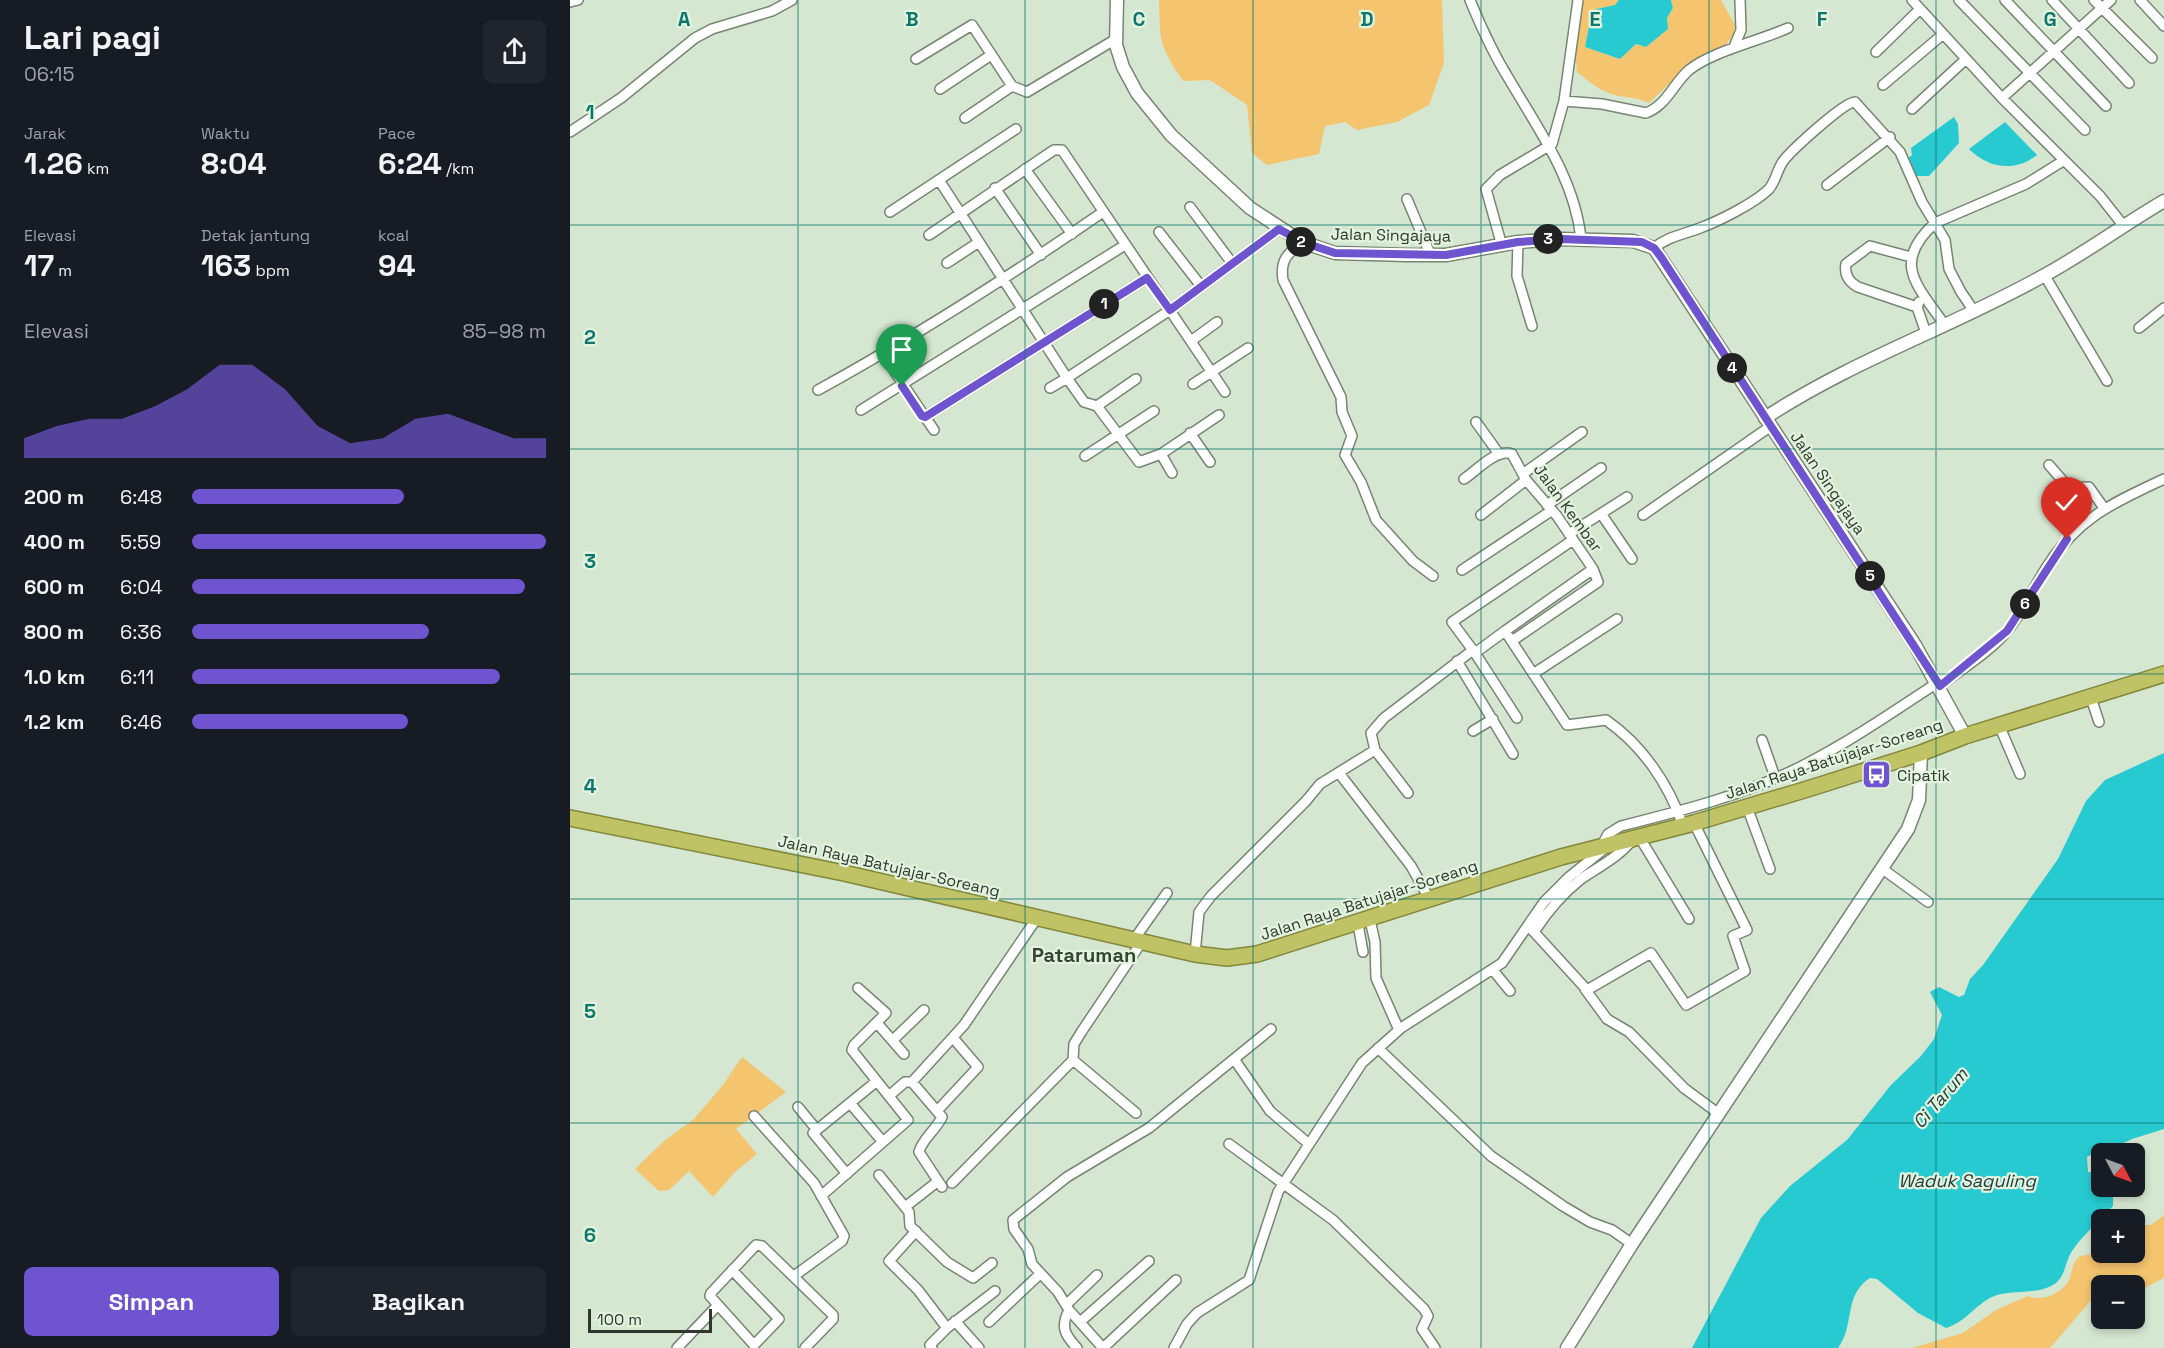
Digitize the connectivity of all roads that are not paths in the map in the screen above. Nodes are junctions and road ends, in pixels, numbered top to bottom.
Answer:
1 (578, 0) edge
2 (792, 0) edge
3 (1117, 0) edge
4 (1470, 0) edge
5 (1578, 0) edge
6 (1740, 0) edge
7 (1912, 0) edge
8 (1959, 0) edge
9 (2005, 0) edge
10 (2052, 0) edge
11 (2094, 0) edge
12 (2111, 0) edge
13 (2140, 0) edge
14 (570, 2) edge
15 (2102, 8) junction
16 (1920, 9) junction
17 (2164, 26) edge
18 (1788, 28) dead end
19 (2079, 28) junction
20 (1942, 35) junction
21 (1116, 39) junction
22 (1734, 47) junction
23 (2054, 51) junction
24 (1876, 52) dead end
25 (991, 55) junction
26 (2152, 58) dead end
27 (916, 59) dead end
28 (1966, 59) junction
29 (2028, 74) junction
30 (2128, 83) dead end
31 (1882, 85) dead end
32 (1012, 86) junction
33 (940, 89) dead end
34 (2002, 98) junction
35 (1564, 101) junction
36 (2106, 106) dead end
37 (1912, 109) dead end
38 (966, 118) dead end
39 (1017, 129) dead end
40 (2085, 130) dead end
41 (570, 132) edge
42 (1890, 137) junction
43 (1550, 146) junction
44 (2063, 160) junction
45 (1025, 169) junction
46 (939, 180) junction
47 (1827, 185) dead end
48 (995, 188) junction
49 (1407, 199) dead end
50 (2164, 201) edge
51 (1190, 207) dead end
52 (890, 212) dead end
53 (1103, 212) junction
54 (960, 213) junction
55 (1935, 223) junction
56 (2124, 225) junction
57 (1279, 229) junction
58 (1159, 232) dead end
59 (1072, 234) junction
60 (929, 235) dead end
61 (1581, 239) junction
62 (979, 242) junction
63 (1302, 242) junction
64 (1518, 242) junction
65 (1125, 245) junction
66 (1502, 246) junction
67 (1654, 248) junction
68 (1041, 255) junction
69 (1431, 255) junction
70 (1911, 257) junction
71 (947, 263) dead end
72 (1232, 263) junction
73 (2045, 276) junction
74 (1147, 278) junction
75 (1004, 281) junction
76 (1201, 286) junction
77 (1926, 298) junction
78 (1917, 307) junction
79 (2164, 308) edge
80 (1170, 310) junction
81 (1023, 311) junction
82 (1974, 311) junction
83 (1217, 322) dead end
84 (1944, 324) junction
85 (1532, 326) dead end
86 (2139, 328) dead end
87 (1926, 333) junction
88 (1191, 341) junction
89 (1042, 342) junction
90 (1248, 348) dead end
91 (883, 354) junction
92 (1211, 370) junction
93 (1067, 378) junction
94 (1136, 379) dead end
95 (2108, 381) dead end
96 (1193, 384) dead end
97 (902, 386) junction
98 (1050, 388) dead end
99 (818, 390) dead end
100 (1225, 392) dead end
101 (1097, 406) junction
102 (861, 410) dead end
103 (1154, 411) dead end
104 (1219, 415) dead end
105 (925, 417) junction
106 (1476, 422) dead end
107 (1768, 422) junction
108 (934, 430) dead end
109 (1582, 432) dead end
110 (1190, 433) junction
111 (1118, 435) junction
112 (1161, 454) junction
113 (1499, 454) junction
114 (1085, 456) dead end
115 (1210, 462) dead end
116 (2049, 465) dead end
117 (1601, 468) dead end
118 (1172, 473) dead end
119 (1525, 476) junction
120 (1464, 479) dead end
121 (2164, 479) edge
122 (1627, 497) dead end
123 (2102, 505) junction
124 (1549, 508) junction
125 (1602, 514) junction
126 (1481, 515) dead end
127 (1643, 515) dead end
128 (1571, 537) junction
129 (1632, 559) dead end
130 (1593, 569) junction
131 (1462, 570) dead end
132 (1433, 576) dead end
133 (1617, 619) dead end
134 (1505, 631) junction
135 (1512, 641) junction
136 (1474, 652) junction
137 (1457, 661) junction
138 (1533, 674) junction
139 (2164, 674) edge
140 (1939, 684) junction
141 (2091, 698) junction
142 (1517, 718) dead end
143 (1493, 719) junction
144 (2099, 722) dead end
145 (2000, 725) junction
146 (1473, 731) dead end
147 (1965, 736) junction
148 (1762, 740) dead end
149 (1375, 750) junction
150 (1921, 753) junction
151 (1513, 754) dead end
152 (1339, 773) junction
153 (2020, 774) dead end
154 (1775, 777) junction
155 (1408, 793) dead end
156 (1747, 807) junction
157 (570, 818) edge
158 (1683, 819) junction
159 (1634, 839) junction
160 (1608, 845) junction
161 (1770, 868) dead end
162 (1884, 870) junction
163 (1167, 893) dead end
164 (1430, 900) junction
165 (1928, 902) dead end
166 (1037, 918) junction
167 (1689, 919) dead end
168 (1364, 922) junction
169 (1531, 929) junction
170 (1139, 939) junction
171 (1363, 952) dead end
172 (1195, 954) junction
173 (1493, 970) junction
174 (858, 988) dead end
175 (1585, 989) junction
176 (1510, 991) dead end
177 (924, 1010) dead end
178 (877, 1023) junction
179 (1271, 1029) dead end
180 (1399, 1030) junction
181 (954, 1039) junction
182 (893, 1040) junction
183 (1378, 1048) junction
184 (904, 1054) dead end
185 (1234, 1059) junction
186 (1073, 1060) junction
187 (877, 1081) junction
188 (912, 1082) junction
189 (889, 1096) junction
190 (850, 1103) junction
191 (798, 1107) dead end
192 (937, 1111) junction
193 (1136, 1113) dead end
194 (1719, 1114) junction
195 (754, 1116) dead end
196 (817, 1130) junction
197 (883, 1142) junction
198 (1229, 1144) dead end
199 (1309, 1144) junction
200 (847, 1174) junction
201 (879, 1174) dead end
202 (1283, 1182) junction
203 (952, 1183) dead end
204 (821, 1196) junction
205 (905, 1207) junction
206 (916, 1232) junction
207 (1632, 1244) junction
208 (1149, 1260) dead end
209 (992, 1263) dead end
210 (732, 1270) junction
211 (1040, 1274) junction
212 (1097, 1275) dead end
213 (794, 1276) junction
214 (1176, 1280) dead end
215 (995, 1291) dead end
216 (718, 1305) junction
217 (1067, 1307) junction
218 (955, 1321) junction
219 (989, 1322) dead end
220 (1080, 1322) junction
221 (947, 1328) junction
222 (677, 1348) edge
223 (805, 1348) edge
224 (932, 1348) edge
225 (979, 1348) edge
226 (1077, 1348) edge
227 (1103, 1348) edge
228 (1174, 1348) edge
229 (1435, 1348) edge
230 (1566, 1348) edge

1 - 14 street
2 - 41 street
3 - 21 street, Jalan Singajaya
4 - 43 street
5 - 35 street
6 - 22 street
7 - 16 street
8 - 29 street
9 - 23 street
10 - 19 street
11 - 15 street
12 - 15 street
13 - 17 street
15 - 19 street
15 - 26 street
16 - 20 street
16 - 24 street
18 - 22 street
19 - 23 street
19 - 30 street
20 - 28 street
20 - 31 street
21 - 32 street
21 - 57 street, Jalan Singajaya
22 - 35 street
23 - 29 street
23 - 36 street
25 - 27 street
25 - 32 street
25 - 33 street
28 - 34 street
28 - 37 street
29 - 34 street
29 - 40 street
32 - 38 street
34 - 44 street
35 - 43 street
39 - 46 street
42 - 47 street
42 - 55 street
42 - 67 street
43 - 61 street
43 - 66 street
44 - 55 street
44 - 56 street
45 - 48 street
45 - 53 street
45 - 59 street
46 - 52 street
46 - 54 street
48 - 54 street
48 - 68 street
49 - 69 street
50 - 56 street
51 - 72 street
53 - 59 street
53 - 65 street
54 - 60 street
54 - 62 street
55 - 70 street
55 - 82 street
56 - 73 street
57 - 63 street, Jalan Singajaya
57 - 72 street
58 - 76 street
59 - 68 street
61 - 64 street, Jalan Singajaya
61 - 67 street, Jalan Singajaya
62 - 71 street
62 - 75 street
63 - 69 street, Jalan Singajaya
63 - 132 street
64 - 66 street, Jalan Singajaya
64 - 85 street
65 - 74 street
65 - 81 street
66 - 69 street, Jalan Singajaya
67 - 107 street, Jalan Singajaya
68 - 75 street
70 - 77 street
70 - 78 street
72 - 76 street
73 - 82 street
73 - 95 street
74 - 80 street
74 - 89 street
75 - 81 street
75 - 91 street
76 - 80 street
77 - 78 street
77 - 84 street
78 - 87 street
79 - 86 street
80 - 88 street
80 - 93 street
81 - 89 street
81 - 97 street
82 - 84 street
83 - 88 street
84 - 87 street
87 - 107 street
88 - 92 street
89 - 93 street
89 - 105 street
90 - 92 street
91 - 97 street
91 - 99 street
92 - 96 street
92 - 100 street
93 - 98 street
93 - 101 street
94 - 101 street
97 - 102 street
97 - 105 street
101 - 111 street
103 - 111 street
104 - 110 street
105 - 108 street
106 - 113 street
107 - 127 street
107 - 140 street, Jalan Singajaya
109 - 119 street
110 - 112 street
110 - 115 street
111 - 112 street
111 - 114 street
112 - 118 street
113 - 119 street, Jalan Kembar
113 - 120 street
116 - 123 street
117 - 124 street
119 - 124 street, Jalan Kembar
119 - 126 street
121 - 123 street
122 - 125 street
123 - 140 street
124 - 128 street, Jalan Kembar
124 - 131 street
125 - 128 street
125 - 129 street
128 - 130 street, Jalan Kembar
128 - 136 street
130 - 134 street, Jalan Kembar
130 - 135 street
133 - 138 street
134 - 135 street
134 - 136 street, Jalan Kembar
135 - 138 street
136 - 137 street, Jalan Kembar
136 - 142 street
137 - 143 street
137 - 149 street, Jalan Kembar
138 - 158 street
139 - 141 highway, Jalan Raya Batujajar-Soreang
140 - 147 street, Jalan Singajaya
140 - 154 street
141 - 144 street
141 - 145 highway, Jalan Raya Batujajar-Soreang
143 - 146 street
143 - 151 street
145 - 147 highway, Jalan Raya Batujajar-Soreang
145 - 153 street
147 - 150 highway, Jalan Raya Batujajar-Soreang
148 - 154 street
149 - 152 street
149 - 155 street
150 - 156 highway, Jalan Raya Batujajar-Soreang
150 - 162 street
152 - 164 street
152 - 172 street
154 - 158 street
156 - 158 highway, Jalan Raya Batujajar-Soreang
156 - 161 street
157 - 166 highway, Jalan Raya Batujajar-Soreang
158 - 159 highway, Jalan Raya Batujajar-Soreang
158 - 160 street
158 - 175 street
159 - 160 highway, Jalan Raya Batujajar-Soreang
159 - 167 street
159 - 169 street
160 - 164 highway, Jalan Raya Batujajar-Soreang
160 - 169 street
162 - 165 street
162 - 194 street
163 - 170 street
164 - 168 highway, Jalan Raya Batujajar-Soreang
166 - 170 highway, Jalan Raya Batujajar-Soreang
166 - 181 street
168 - 171 street
168 - 172 highway, Jalan Raya Batujajar-Soreang
168 - 180 street
169 - 173 street
169 - 175 street
170 - 172 highway, Jalan Raya Batujajar-Soreang
170 - 186 street
173 - 176 street
173 - 180 street
174 - 178 street
175 - 194 street
177 - 182 street
178 - 182 street
178 - 187 street
179 - 185 street
180 - 183 street
181 - 188 street
181 - 192 street
182 - 184 street
183 - 199 street
183 - 207 street
185 - 199 street
185 - 211 street
186 - 193 street
186 - 203 street
187 - 189 street
187 - 190 street
188 - 189 street
188 - 192 street
189 - 197 street
190 - 196 street
190 - 197 street
191 - 196 street
192 - 205 street
194 - 207 street
195 - 204 street
196 - 200 street
197 - 200 street
198 - 202 street
199 - 202 street
200 - 204 street
201 - 205 street
202 - 228 street
202 - 229 street
204 - 213 street
205 - 206 street
206 - 209 street
206 - 221 street
207 - 230 street
208 - 220 street
210 - 213 street
210 - 216 street
210 - 216 street
211 - 217 street
211 - 219 street
212 - 217 street
213 - 223 street
214 - 227 street
215 - 218 street
216 - 222 street
217 - 220 street
217 - 226 street
218 - 221 street
218 - 225 street
220 - 227 street
221 - 224 street

